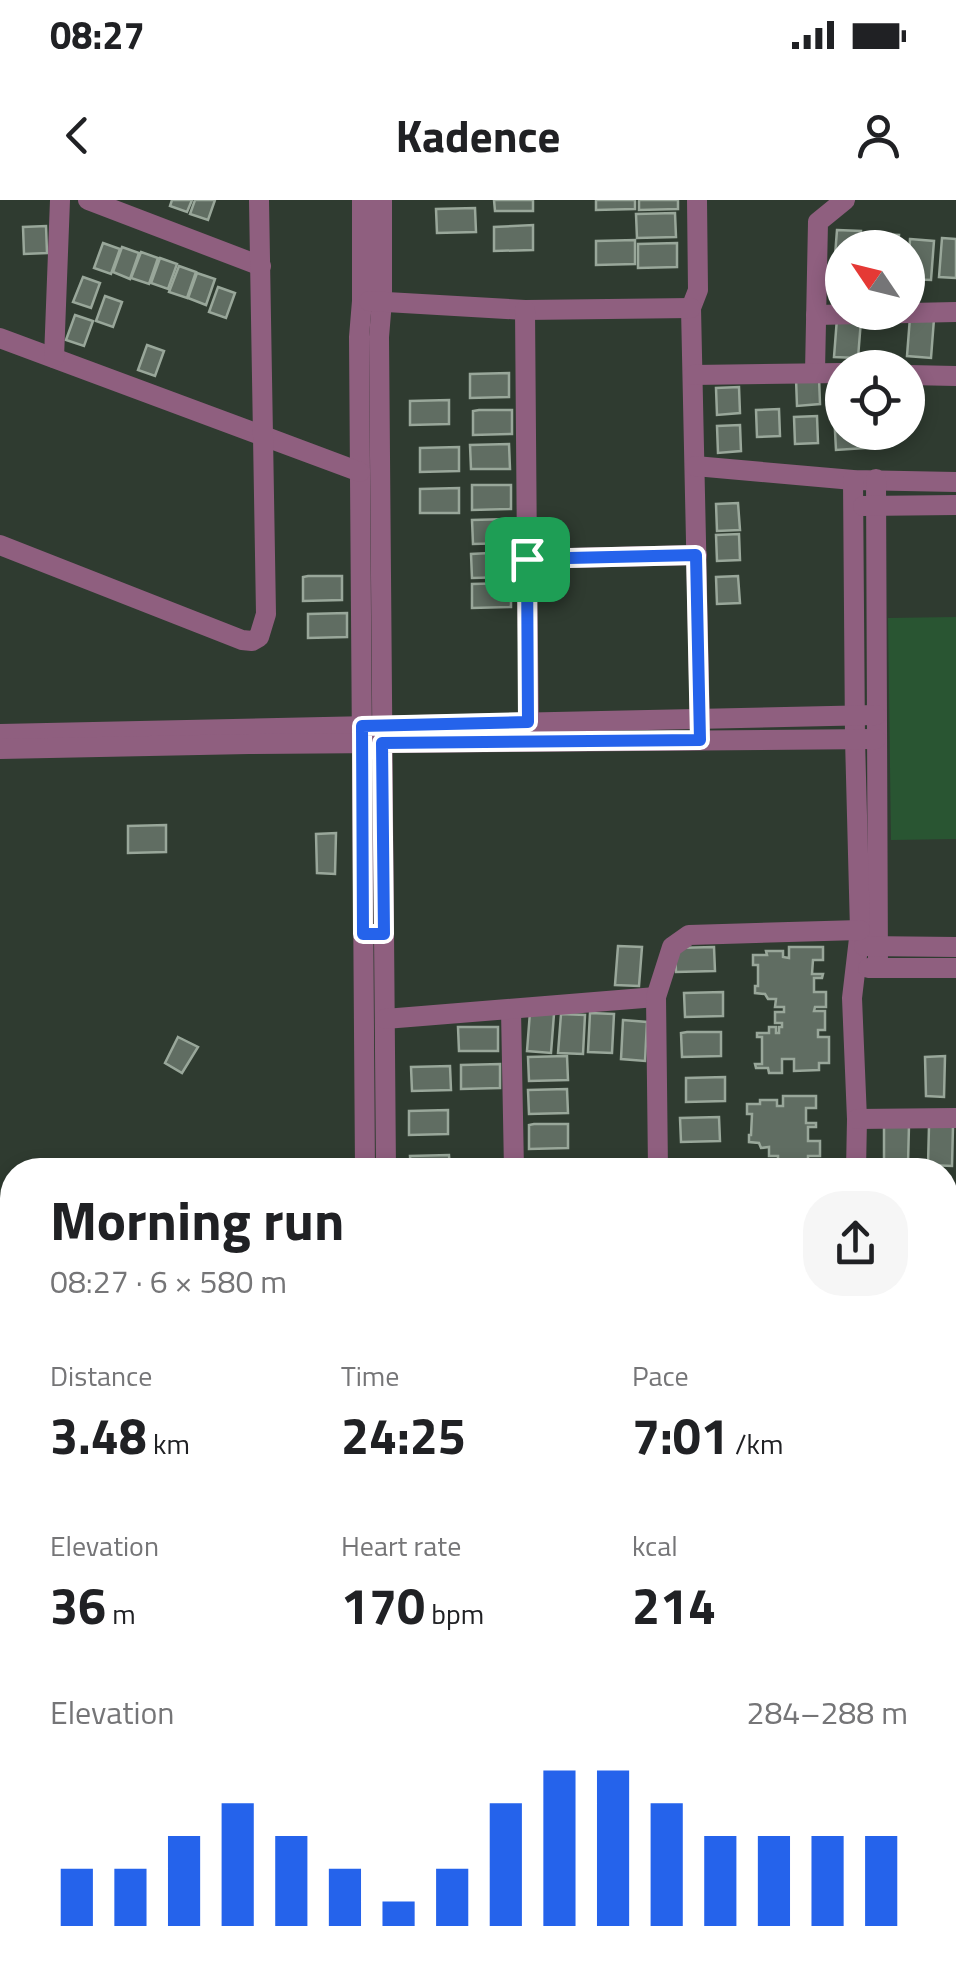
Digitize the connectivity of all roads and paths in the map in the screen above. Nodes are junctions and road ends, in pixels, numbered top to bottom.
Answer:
1 (60, 200) edge
2 (88, 200) edge
3 (260, 200) edge
4 (362, 200) edge
5 (382, 200) edge
6 (697, 200) edge
7 (845, 200) edge
8 (261, 266) junction
9 (372, 301) junction
10 (691, 308) junction
11 (525, 310) junction
12 (956, 312) edge
13 (816, 315) junction
14 (0, 338) edge
15 (54, 358) junction
16 (816, 372) junction
17 (825, 372) edge
18 (693, 375) junction
19 (925, 375) edge
20 (956, 376) edge
21 (264, 436) junction
22 (694, 466) junction
23 (360, 472) junction
24 (876, 479) junction
25 (853, 480) junction
26 (956, 482) edge
27 (956, 505) edge
28 (864, 506) junction
29 (0, 546) edge
30 (696, 555) junction
31 (527, 559) junction
32 (865, 715) junction
33 (700, 718) junction
34 (529, 732) junction
35 (0, 734) edge
36 (372, 734) junction
37 (865, 739) junction
38 (700, 740) junction
39 (0, 749) edge
40 (374, 934) junction
41 (956, 947) edge
42 (868, 948) junction
43 (956, 968) edge
44 (656, 998) junction
45 (511, 1010) junction
46 (385, 1019) junction
47 (956, 1118) edge
48 (857, 1119) junction
49 (365, 1158) edge
50 (386, 1158) edge
51 (514, 1158) edge
52 (658, 1158) edge
53 (856, 1158) edge

1 - 15 street
2 - 8 street
3 - 8 street
4 - 9 street
5 - 9 street
6 - 10 street
7 - 13 street
8 - 21 street
9 - 11 street
9 - 23 street
9 - 36 street
10 - 11 street
10 - 18 street
11 - 31 street
12 - 13 street
13 - 16 street
14 - 15 street
15 - 21 street
16 - 17 street
16 - 18 street
18 - 22 street
19 - 20 street
21 - 23 street
21 - 29 street
22 - 25 street
22 - 30 street
23 - 36 street
24 - 25 street
24 - 26 street
24 - 28 street
25 - 28 street
27 - 28 street
28 - 32 street
30 - 31 street
30 - 33 street
31 - 34 street
32 - 33 street
32 - 37 street
33 - 34 street
33 - 38 street
34 - 36 street
34 - 38 street
35 - 36 street
36 - 39 street
36 - 40 street
37 - 38 street
37 - 42 street
40 - 46 street
40 - 49 street
41 - 42 street
42 - 43 street
42 - 44 street
42 - 48 street
44 - 45 street
44 - 52 street
45 - 46 street
45 - 51 street
46 - 50 street
47 - 48 street
48 - 53 street

